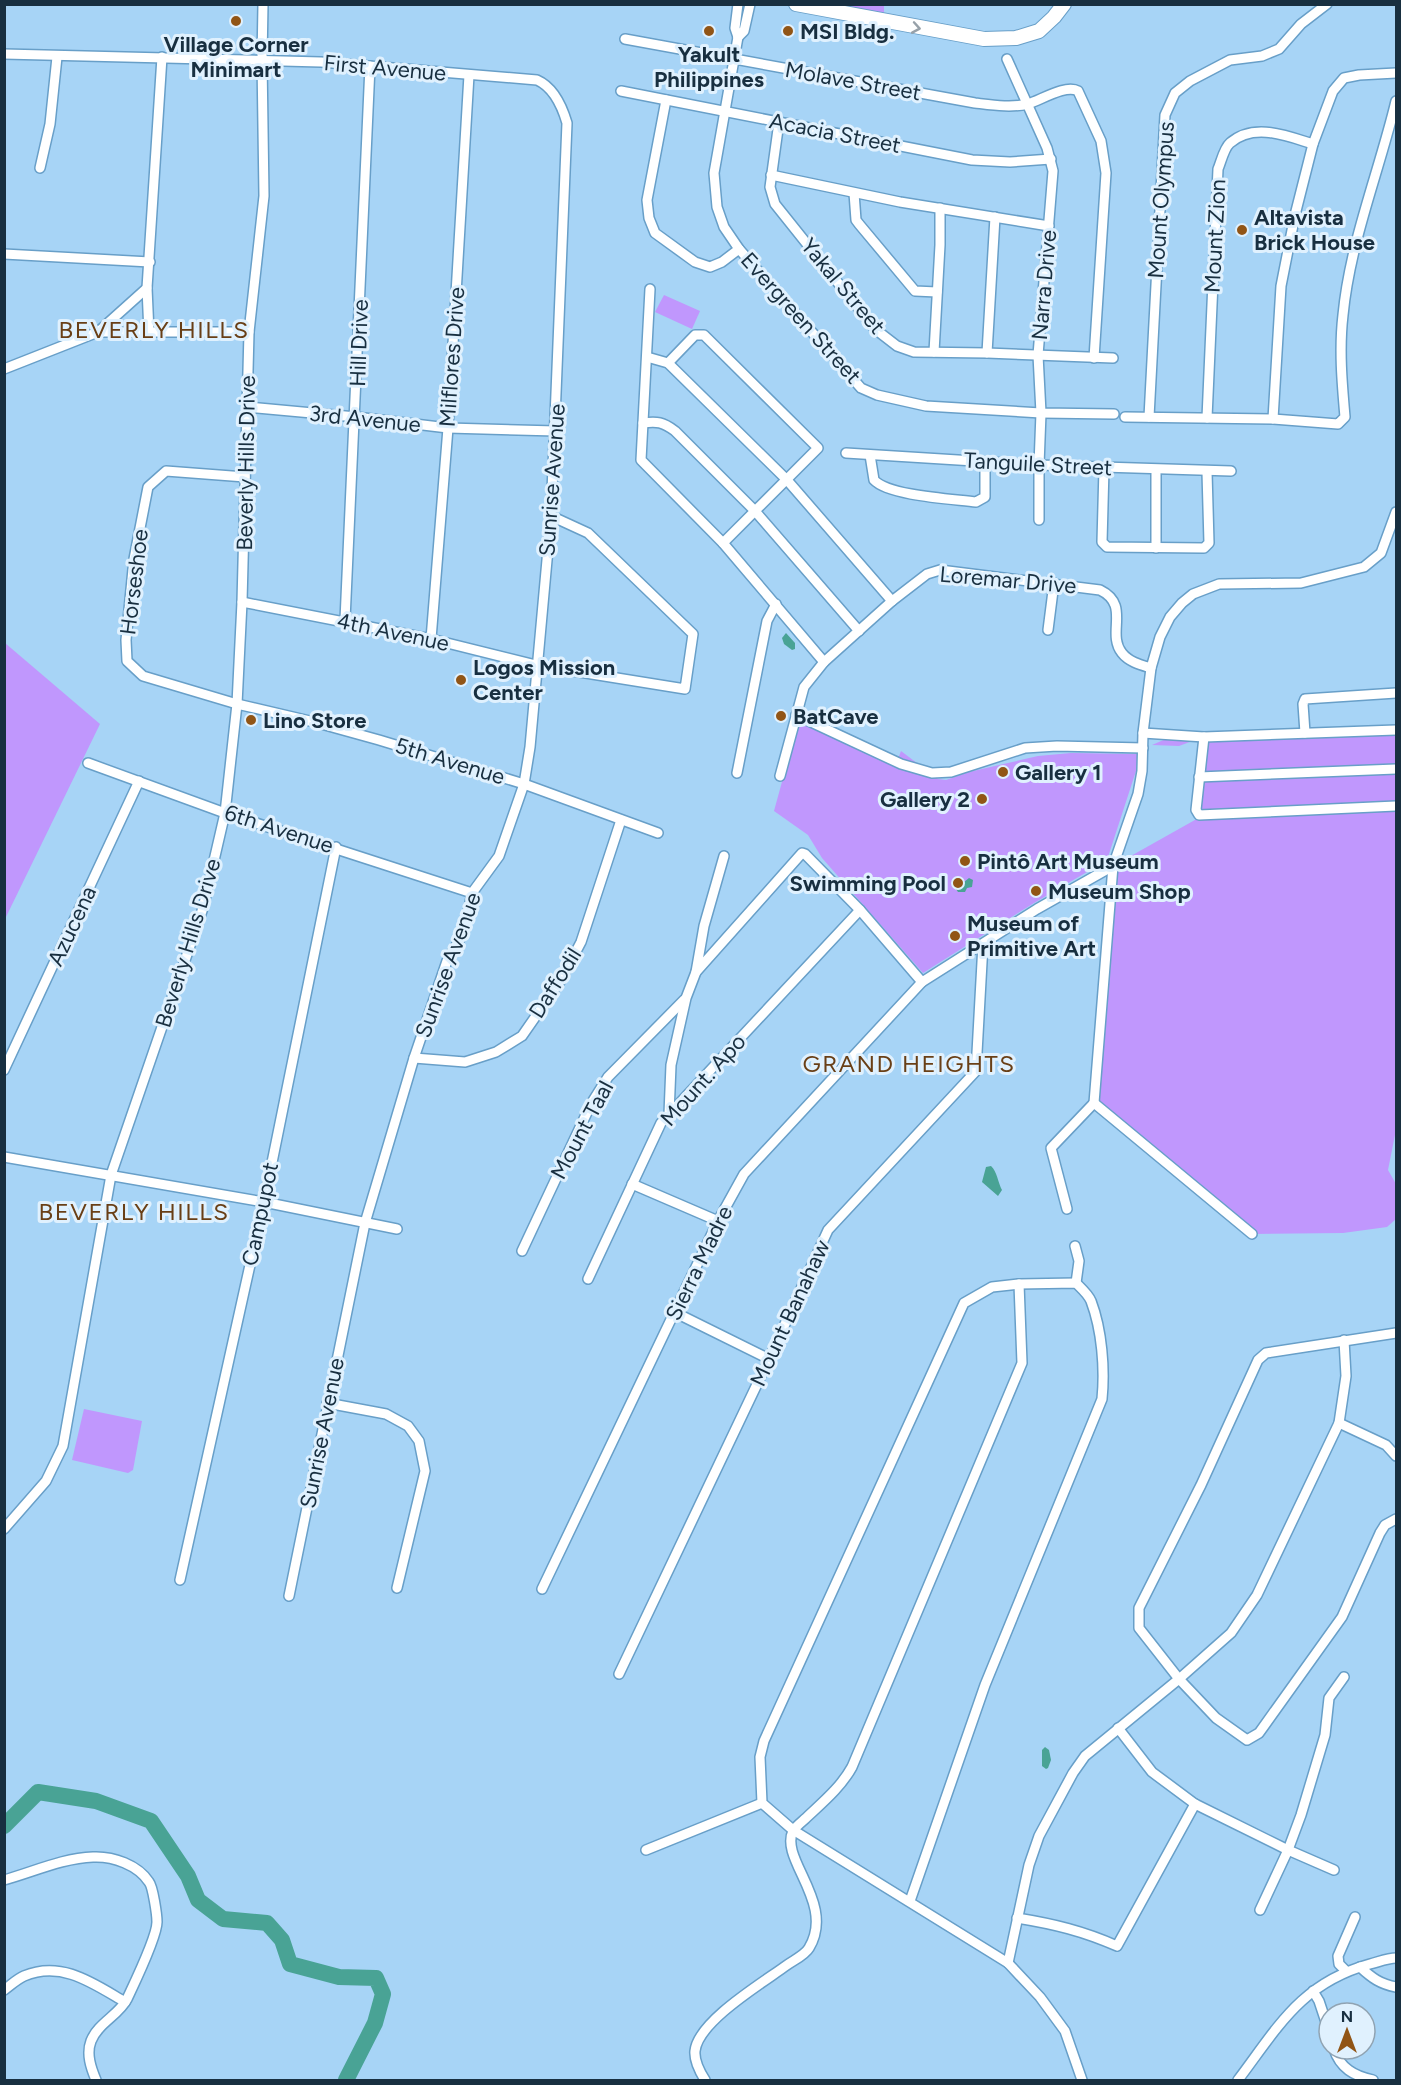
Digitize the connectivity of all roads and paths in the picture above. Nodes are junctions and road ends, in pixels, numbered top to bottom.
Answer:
1 (263, 4) edge
2 (738, 4) edge
3 (750, 4) edge
4 (796, 4) edge
5 (1064, 4) edge
6 (1327, 4) edge
7 (813, 7) edge
8 (736, 18) junction
9 (747, 20) junction
10 (738, 37) junction
11 (625, 39) dead end
12 (4, 54) edge
13 (57, 57) junction
14 (162, 57) junction
15 (1007, 59) dead end
16 (262, 60) junction
17 (734, 60) junction
18 (370, 66) junction
19 (1396, 73) edge
20 (469, 75) junction
21 (548, 85) joint
22 (621, 91) dead end
23 (666, 100) junction
24 (1396, 101) edge
25 (1027, 104) junction
26 (725, 112) junction
27 (779, 122) junction
28 (1313, 144) junction
29 (1051, 159) junction
30 (40, 168) dead end
31 (771, 175) junction
32 (854, 193) junction
33 (940, 208) junction
34 (996, 217) junction
35 (1049, 226) junction
36 (739, 249) junction
37 (4, 254) edge
38 (150, 262) junction
39 (147, 288) junction
40 (650, 289) dead end
41 (937, 292) junction
42 (98, 332) junction
43 (249, 332) junction
44 (149, 333) junction
45 (934, 352) junction
46 (987, 353) junction
47 (1038, 355) junction
48 (647, 357) junction
49 (1094, 358) junction
50 (1113, 358) dead end
51 (669, 363) junction
52 (4, 369) edge
53 (247, 407) junction
54 (1041, 413) junction
55 (1114, 414) dead end
56 (356, 417) junction
57 (1125, 417) dead end
58 (1149, 417) junction
59 (1208, 418) junction
60 (1273, 419) junction
61 (643, 423) junction
62 (448, 428) junction
63 (556, 431) junction
64 (846, 453) dead end
65 (870, 454) junction
66 (985, 462) junction
67 (1039, 465) junction
68 (1104, 468) junction
69 (1156, 470) junction
70 (1207, 471) junction
71 (1230, 471) dead end
72 (245, 477) junction
73 (787, 480) junction
74 (755, 511) junction
75 (1396, 512) edge
76 (551, 516) junction
77 (1039, 520) dead end
78 (723, 543) junction
79 (1156, 548) junction
80 (1054, 584) junction
81 (892, 601) junction
82 (242, 602) junction
83 (776, 604) junction
84 (345, 620) junction
85 (1048, 630) dead end
86 (859, 631) junction
87 (431, 639) junction
88 (824, 662) junction
89 (536, 665) junction
90 (1151, 668) junction
91 (1396, 693) edge
92 (237, 704) junction
93 (796, 715) junction
94 (1396, 730) edge
95 (1143, 734) junction
96 (1305, 734) junction
97 (1204, 737) junction
98 (1143, 748) junction
99 (88, 763) dead end
100 (1396, 769) edge
101 (737, 772) dead end
102 (780, 776) dead end
103 (1199, 777) junction
104 (139, 781) junction
105 (524, 784) junction
106 (1396, 807) edge
107 (225, 813) junction
108 (621, 820) junction
109 (658, 833) dead end
110 (336, 848) junction
111 (724, 856) dead end
112 (1113, 866) junction
113 (472, 893) junction
114 (860, 910) junction
115 (983, 944) junction
116 (696, 972) junction
117 (922, 982) junction
118 (686, 998) junction
119 (414, 1058) junction
120 (4, 1070) edge
121 (1094, 1103) junction
122 (669, 1114) junction
123 (4, 1157) edge
124 (111, 1175) junction
125 (632, 1184) junction
126 (264, 1202) junction
127 (1067, 1209) dead end
128 (717, 1221) junction
129 (365, 1223) junction
130 (397, 1229) dead end
131 (1252, 1234) dead end
132 (1075, 1246) dead end
133 (522, 1251) dead end
134 (588, 1279) dead end
135 (1076, 1283) junction
136 (1019, 1284) junction
137 (674, 1312) junction
138 (1396, 1333) edge
139 (1344, 1340) junction
140 (769, 1359) junction
141 (327, 1403) junction
142 (1339, 1424) junction
143 (1396, 1456) edge
144 (1396, 1519) edge
145 (4, 1529) edge
146 (180, 1580) dead end
147 (397, 1588) dead end
148 (542, 1589) dead end
149 (289, 1596) dead end
150 (619, 1674) dead end
151 (1344, 1677) dead end
152 (1179, 1679) junction
153 (1118, 1728) junction
154 (762, 1803) junction
155 (1195, 1804) junction
156 (793, 1830) junction
157 (646, 1850) dead end
158 (1288, 1850) junction
159 (1334, 1870) dead end
160 (4, 1880) edge
161 (910, 1901) junction
162 (1260, 1910) dead end
163 (1354, 1917) dead end
164 (1017, 1918) junction
165 (1396, 1958) edge
166 (1008, 1963) junction
167 (1360, 1967) junction
168 (1346, 1971) junction
169 (1396, 1988) edge
170 (4, 1990) edge
171 (1313, 1990) junction
172 (1319, 2001) edge
173 (126, 2002) junction
174 (1341, 2061) edge
175 (96, 2080) edge
176 (705, 2080) edge
177 (1082, 2080) edge
178 (1238, 2080) edge
179 (1373, 2080) edge

1 - 16 street, Beverly Hills Drive
2 - 8 street
3 - 9 street
4 - 7 main road
7 -> 5 main road
6 - 58 street, Mount Olympus
8 - 9 street
8 - 10 street
9 - 10 street
10 - 17 street, Evergreen Street
11 - 17 street, Molave Street
12 - 13 street, First Avenue
13 - 14 street, First Avenue
13 - 30 street
14 - 16 street, First Avenue
14 - 38 street
15 - 25 street, Narra Drive
16 - 18 street, First Avenue
16 - 43 street, Beverly Hills Drive
17 - 25 street, Molave Street
17 - 26 street, Evergreen Street
18 - 20 street, First Avenue
18 - 56 street, Hill Drive
19 - 28 street
20 - 21 street, First Avenue
20 - 62 street, Milflores Drive
21 - 63 street, Sunrise Avenue
22 - 23 street, Acacia Street
23 - 26 street, Acacia Street
23 - 36 street
24 - 60 street
25 - 29 street, Narra Drive
25 - 49 street, Molave Street
26 - 27 street, Acacia Street
26 - 36 street, Evergreen Street
27 - 29 street, Acacia Street
27 - 31 street, Yakal Street
28 - 59 street, Mount Zion
28 - 60 street
29 - 35 street, Narra Drive
31 - 32 street
31 - 45 street, Yakal Street
32 - 33 street
32 - 41 street
33 - 34 street
33 - 41 street
34 - 35 street
34 - 46 street
35 - 47 street, Narra Drive
36 - 54 street, Evergreen Street
37 - 38 street
38 - 39 street
39 - 42 street
39 - 44 street
40 - 48 street
41 - 45 street
42 - 44 street
42 - 52 street
43 - 44 street
43 - 53 street, Beverly Hills Drive
45 - 46 street, Yakal Street
46 - 47 street, Yakal Street
47 - 49 street, Yakal Street
47 - 54 street, Narra Drive
48 - 51 street
48 - 61 street
49 - 50 street, Yakal Street
51 - 73 street
51 - 73 street
53 - 56 street, 3rd Avenue
53 - 72 street, Beverly Hills Drive
54 - 55 street, Evergreen Street
54 - 67 street, Narra Drive
56 - 62 street, 3rd Avenue
56 - 84 street, Hill Drive
57 - 58 street
58 - 59 street
59 - 60 street
61 - 74 street
61 - 78 street
62 - 63 street, 3rd Avenue
62 - 87 street, Milflores Drive
63 - 76 street, Sunrise Avenue
64 - 65 street, Tanguile Street
65 - 66 street, Tanguile Street
65 - 66 street
66 - 67 street, Tanguile Street
67 - 68 street, Tanguile Street
67 - 77 street, Narra Drive
68 - 69 street, Tanguile Street
68 - 79 street
69 - 70 street, Tanguile Street
69 - 79 street
70 - 71 street, Tanguile Street
70 - 79 street
72 - 82 street, Beverly Hills Drive
72 - 92 street, Horseshoe
73 - 74 street
73 - 81 street
74 - 78 street
74 - 86 street
75 - 90 street
76 - 89 street, Sunrise Avenue
76 - 89 street, 4th Avenue
78 - 83 street
80 - 81 street, Loremar Drive
80 - 85 street
80 - 90 street, Loremar Drive
81 - 86 street, Loremar Drive
82 - 84 street, 4th Avenue
82 - 92 street, Beverly Hills Drive
83 - 88 street
83 - 101 street
84 - 87 street, 4th Avenue
86 - 88 street, Loremar Drive
87 - 89 street, 4th Avenue
88 - 93 street, Loremar Drive
89 - 105 street, Sunrise Avenue
90 - 95 street
91 - 96 street
92 - 105 street, 5th Avenue
92 - 107 street, Beverly Hills Drive
93 - 98 street
93 - 102 street, Loremar Drive
94 - 96 street
95 - 97 street
95 - 98 street
96 - 97 street
97 - 103 street
98 - 112 street
99 - 104 street, 6th Avenue
100 - 103 street
103 - 106 street
104 - 107 street, 6th Avenue
104 - 120 street, Azucena
105 - 108 street, 5th Avenue
105 - 113 street, Sunrise Avenue
107 - 110 street, 6th Avenue
107 - 124 street, Beverly Hills Drive
108 - 109 street, 5th Avenue
108 - 119 street, Daffodil
110 - 113 street, 6th Avenue
110 - 126 street, Campupot
111 - 116 street
112 - 115 street, Sierra Madre
112 - 121 street
113 - 119 street, Sunrise Avenue
114 - 116 street
114 - 117 street
114 - 122 street, Mount. Apo
115 - 117 street, Sierra Madre
115 - 140 street, Mount Banahaw
116 - 118 street
117 - 128 street, Sierra Madre
118 - 122 street
118 - 133 street, Mount Taal
119 - 129 street, Sunrise Avenue
121 - 127 street
121 - 131 street
122 - 125 street, Mount. Apo
123 - 124 street
124 - 126 street
124 - 145 street, Beverly Hills Drive
125 - 128 street
125 - 134 street, Mount. Apo
126 - 129 street
126 - 146 street, Campupot
128 - 137 street, Sierra Madre
129 - 130 street
129 - 141 street, Sunrise Avenue
132 - 135 street
135 - 136 street
135 - 161 street
136 - 154 street
136 - 156 street
137 - 140 street
137 - 148 street, Sierra Madre
138 - 139 street
139 - 142 street
139 - 152 street
140 - 150 street, Mount Banahaw
141 - 147 street
141 - 149 street, Sunrise Avenue
142 - 143 street
142 - 152 street
144 - 152 street
151 - 158 street
152 - 153 street
153 - 155 street
153 - 164 street
154 - 156 street
154 - 157 street
155 - 158 street
155 - 164 street
156 - 161 street
156 - 176 street
158 - 159 street
158 - 162 street
160 - 173 street
161 - 166 street
163 - 168 street
164 - 166 street
165 - 167 street
166 - 177 street
167 - 168 street
167 - 169 street
168 - 171 street
170 - 173 street
171 - 172 street
171 - 178 street
173 - 175 street
174 - 179 street

